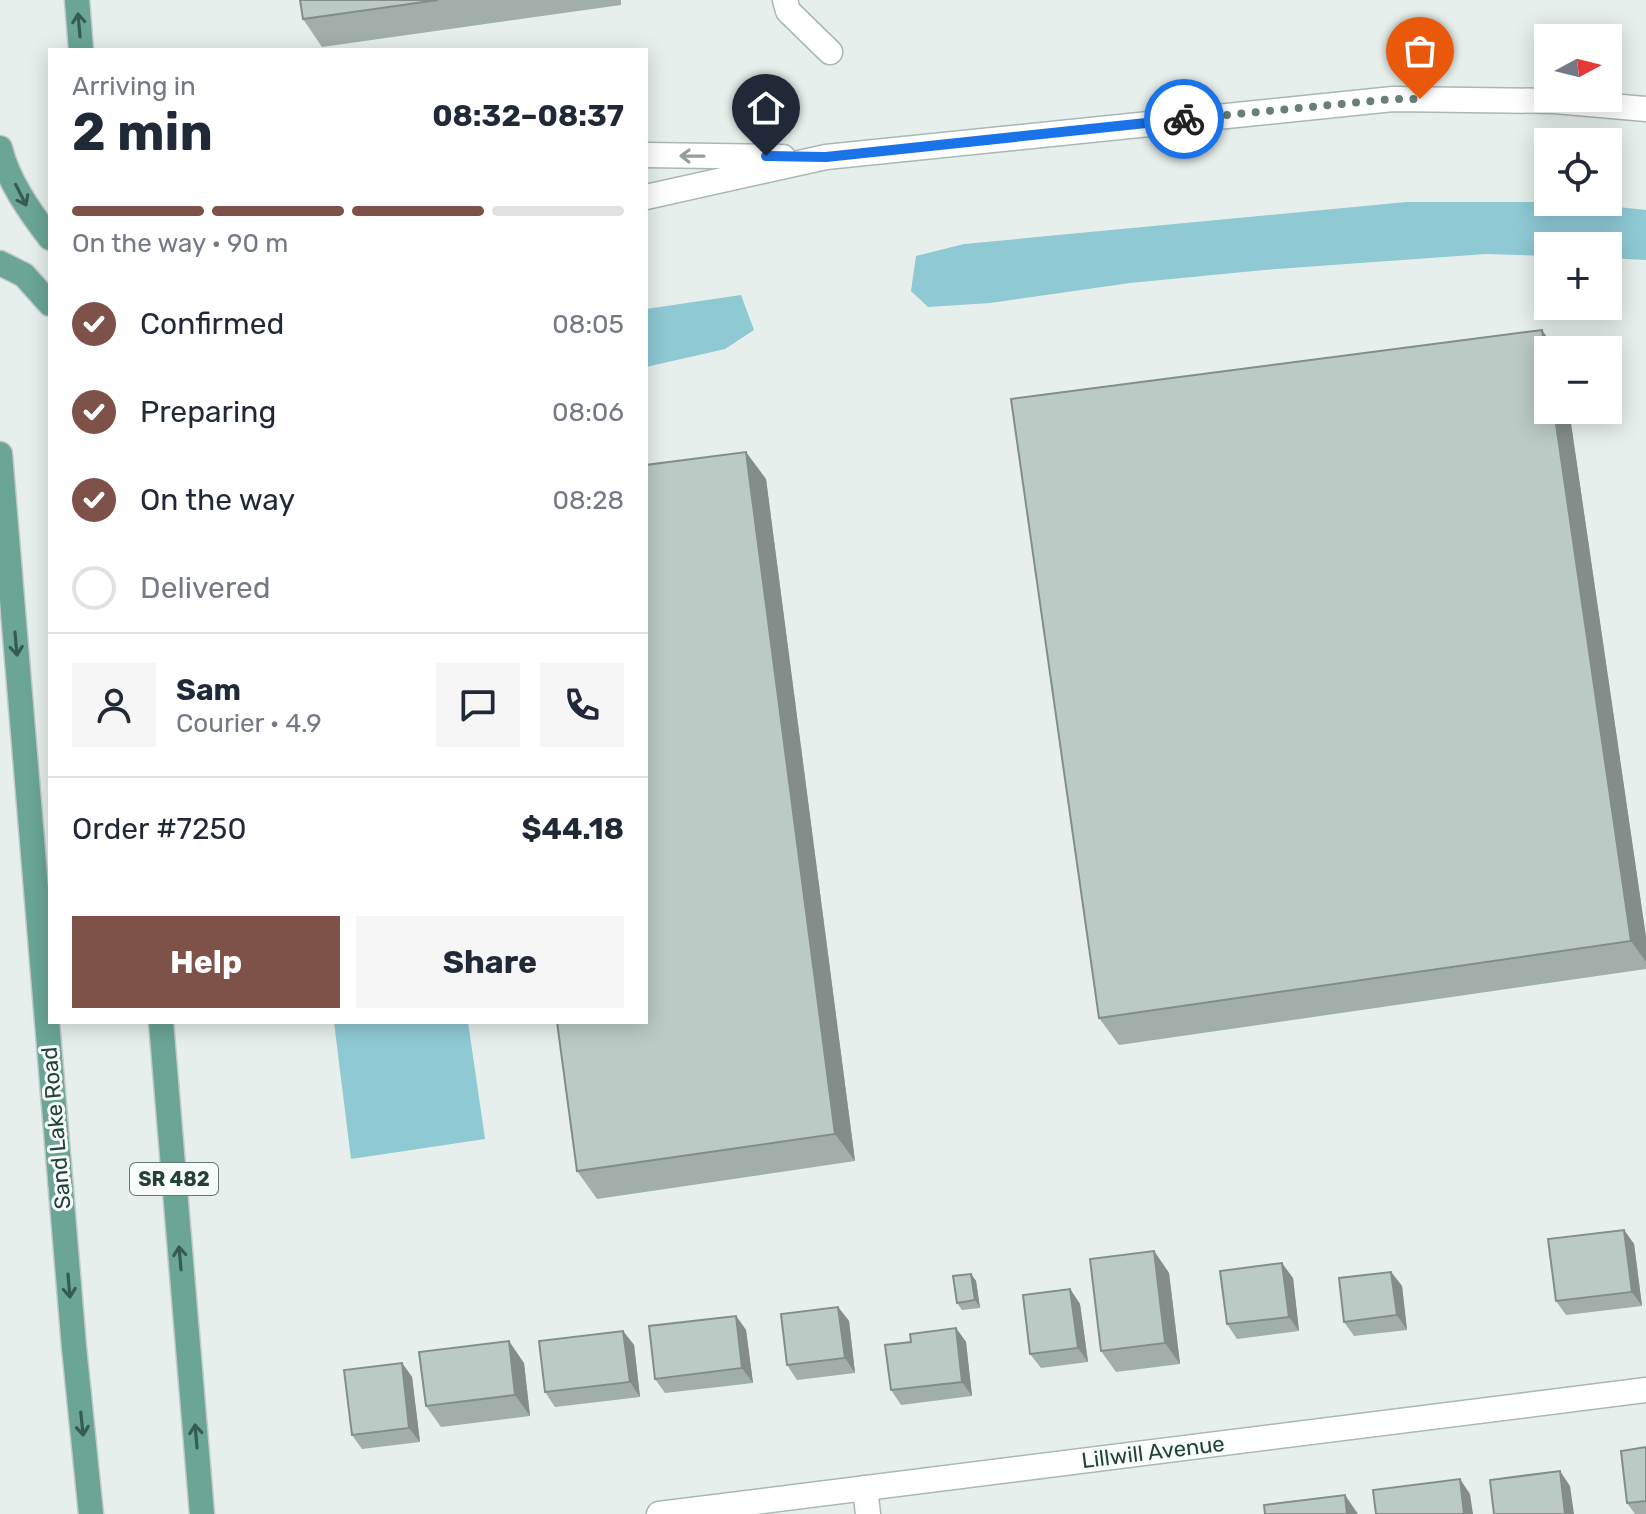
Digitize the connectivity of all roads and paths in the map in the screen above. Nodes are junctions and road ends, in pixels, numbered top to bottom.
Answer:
1 (77, 0) edge
2 (785, 0) edge
3 (81, 48) edge
4 (830, 52) dead end
5 (1646, 109) edge
6 (0, 148) edge
7 (648, 155) edge
8 (826, 157) junction
9 (648, 197) edge
10 (48, 236) edge
11 (0, 263) edge
12 (48, 302) edge
13 (0, 454) edge
14 (161, 1024) edge
15 (1646, 1390) edge
16 (865, 1488) junction
17 (91, 1514) edge
18 (202, 1514) edge
19 (659, 1514) edge
20 (868, 1514) edge

3 -> 1 main road
2 - 4 street
5 - 8 street
6 -> 10 main road
8 -> 7 street
8 - 9 street
11 - 12 main road
13 -> 17 main road, Sand Lake Road
18 -> 14 main road, SR 482
15 - 16 street, Lillwill Avenue
16 - 19 street, Lillwill Avenue
16 - 20 street

